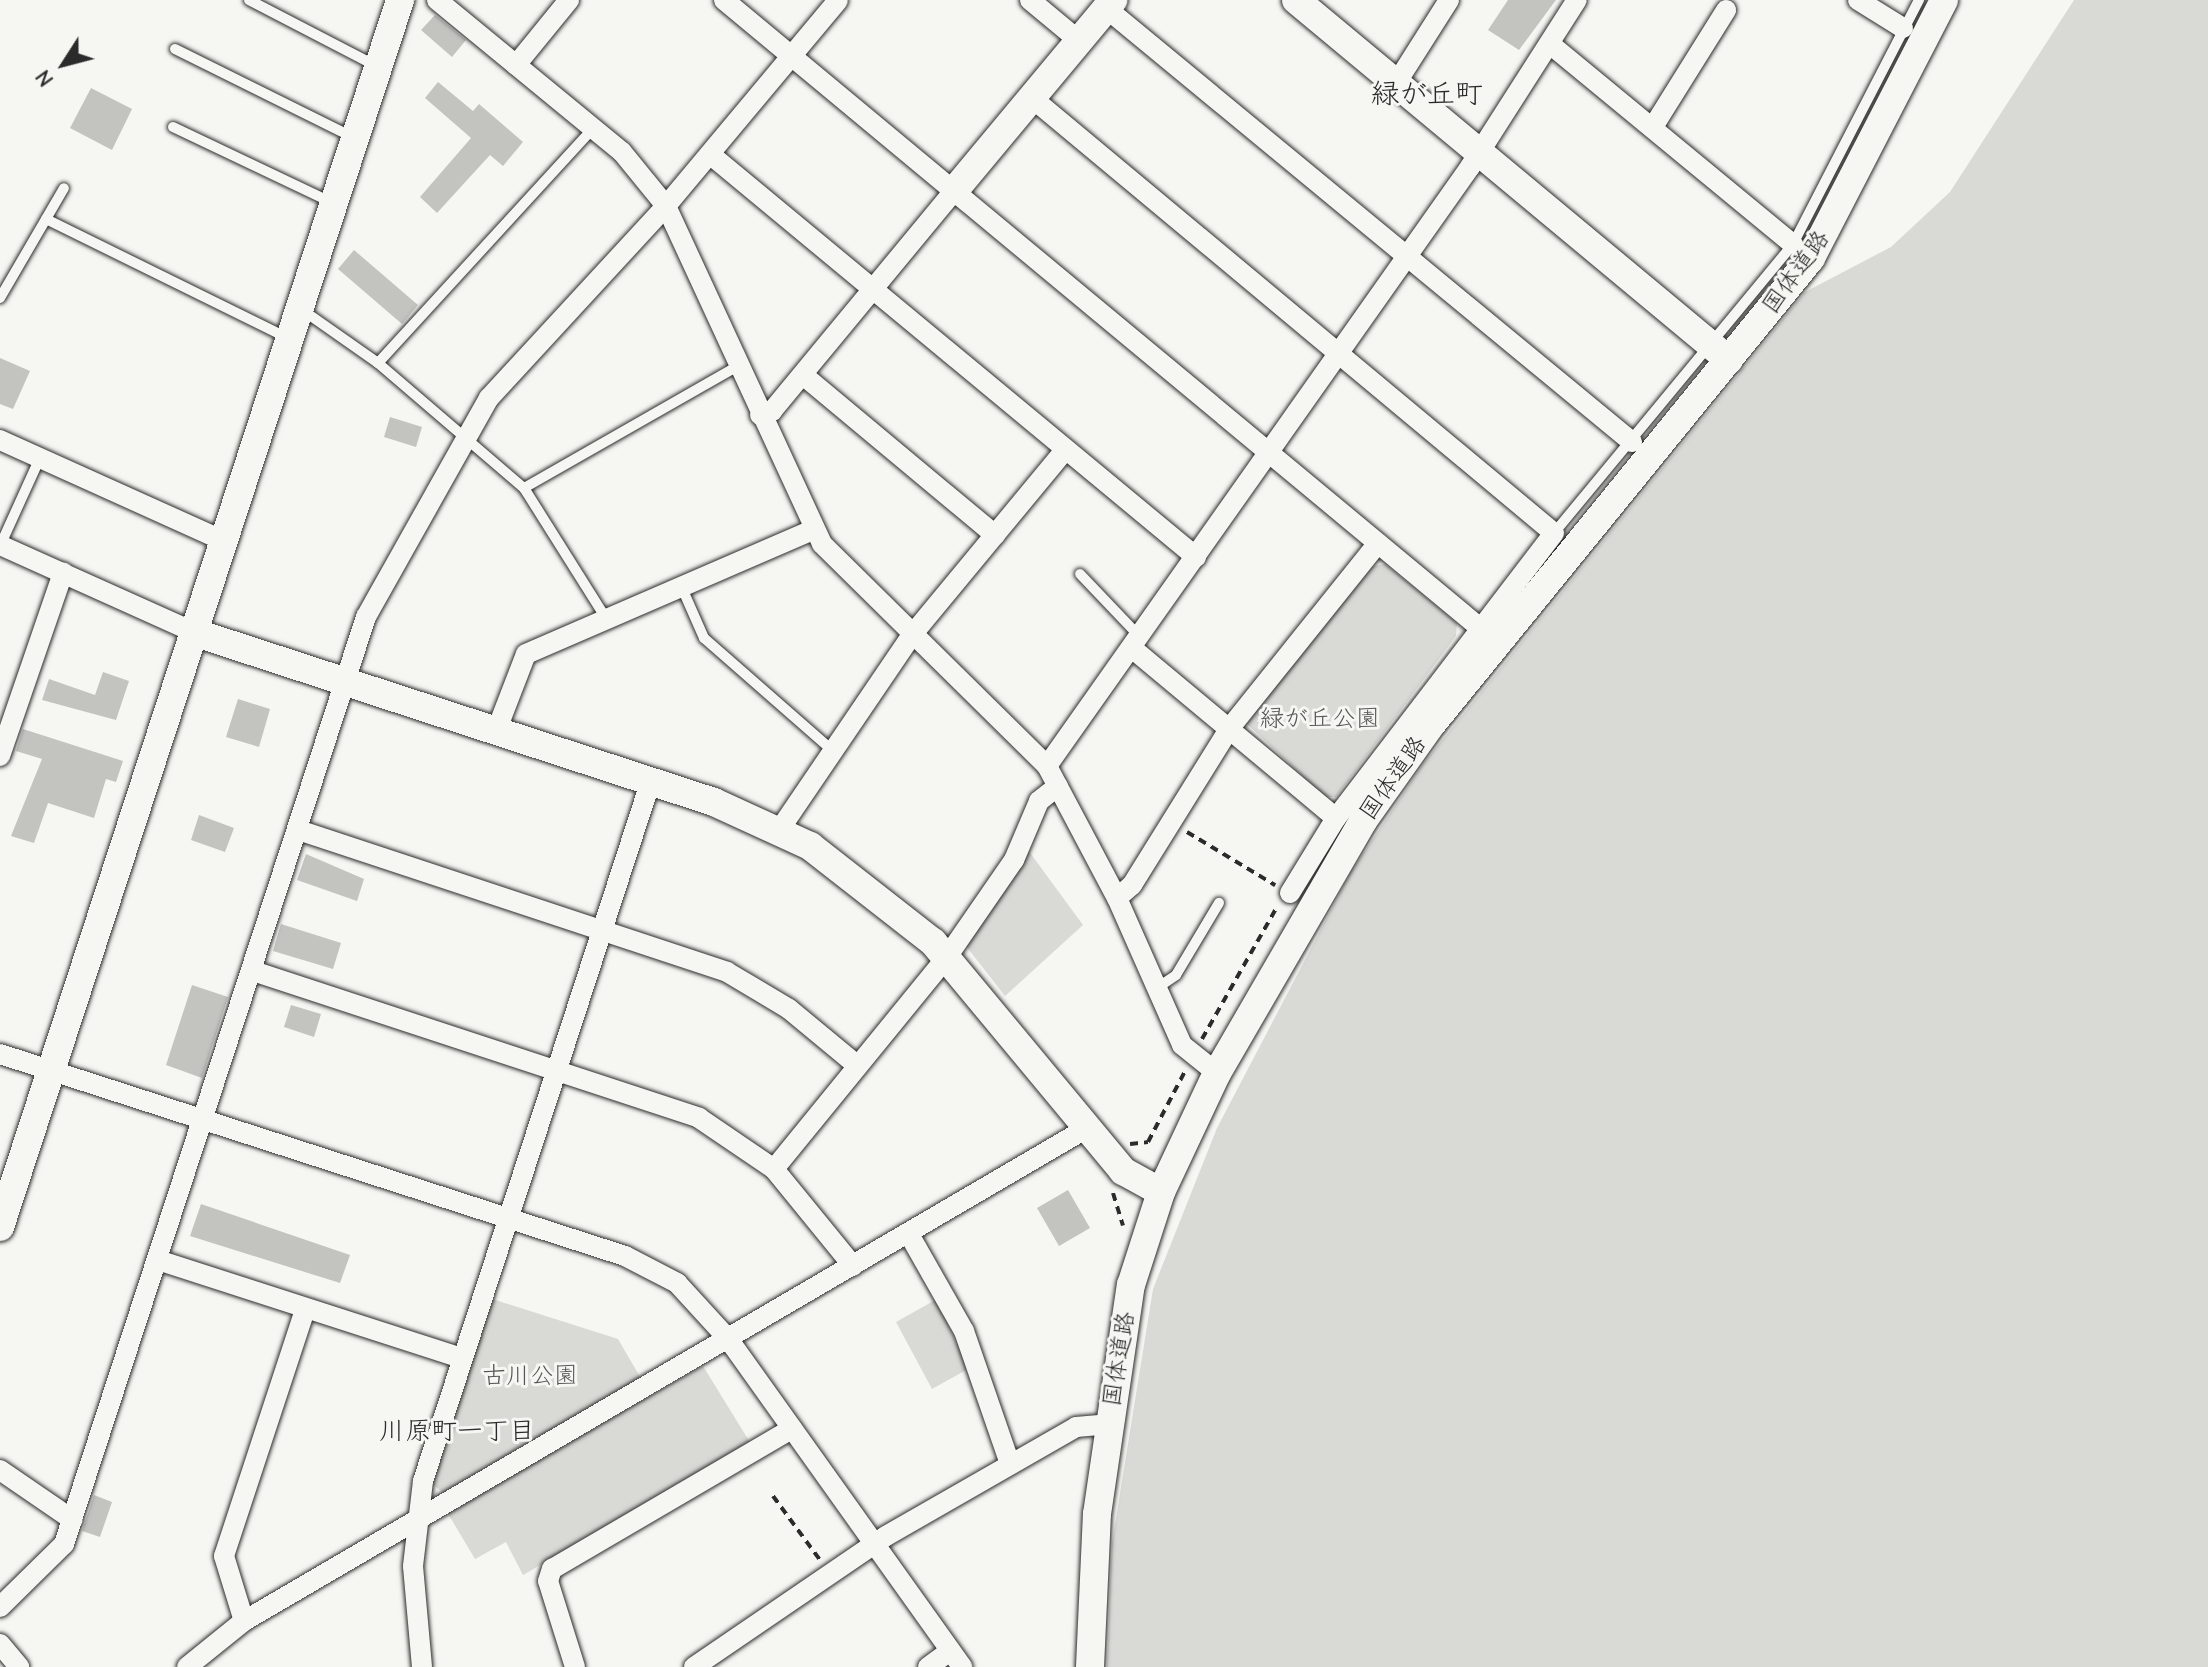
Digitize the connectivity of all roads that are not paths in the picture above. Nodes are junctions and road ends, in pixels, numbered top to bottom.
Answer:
1 (249, 0) edge
2 (400, 0) edge
3 (437, 0) edge
4 (569, 0) edge
5 (724, 0) edge
6 (838, 0) edge
7 (1030, 0) edge
8 (1296, 0) edge
9 (1449, 0) edge
10 (1577, 0) edge
11 (1858, 0) edge
12 (1919, 0) edge
13 (1944, 0) edge
14 (1110, 4) edge
15 (1726, 10) dead end
16 (1903, 28) junction
17 (1078, 40) junction
18 (1550, 44) junction
19 (175, 49) dead end
20 (791, 56) junction
21 (516, 65) junction
22 (378, 67) junction
23 (1397, 82) junction
24 (1032, 98) junction
25 (173, 127) dead end
26 (1653, 127) junction
27 (593, 128) junction
28 (355, 138) junction
29 (1479, 152) junction
30 (711, 155) junction
31 (64, 188) dead end
32 (954, 191) junction
33 (334, 203) junction
34 (666, 206) junction
35 (46, 219) junction
36 (1802, 251) junction
37 (1406, 256) junction
38 (873, 289) junction
39 (0, 298) edge
40 (299, 308) junction
41 (289, 339) junction
42 (1720, 353) junction
43 (1338, 354) junction
44 (378, 363) junction
45 (738, 366) junction
46 (803, 375) junction
47 (760, 415) junction
48 (468, 436) junction
49 (0, 440) edge
50 (1632, 442) junction
51 (1066, 449) junction
52 (1268, 451) junction
53 (40, 458) junction
54 (524, 488) junction
55 (813, 530) junction
56 (1554, 533) junction
57 (995, 535) junction
58 (224, 541) junction
59 (1378, 543) junction
60 (0, 546) edge
61 (1196, 557) junction
62 (63, 573) junction
63 (1080, 574) dead end
64 (682, 588) junction
65 (606, 618) junction
66 (1479, 627) junction
67 (196, 633) junction
68 (912, 635) junction
69 (1137, 643) junction
70 (346, 681) junction
71 (6, 721) edge
72 (497, 729) junction
73 (1229, 729) junction
74 (832, 750) junction
75 (0, 756) edge
76 (1047, 766) junction
77 (651, 780) junction
78 (1058, 786) junction
79 (1336, 818) junction
80 (780, 829) junction
81 (298, 830) junction
82 (1288, 892) road end
83 (1117, 898) junction
84 (1219, 903) dead end
85 (601, 929) junction
86 (947, 957) junction
87 (253, 971) junction
88 (1157, 988) junction
89 (0, 1054) edge
90 (858, 1066) junction
91 (555, 1069) junction
92 (51, 1070) junction
93 (1217, 1073) junction
94 (203, 1119) junction
95 (1087, 1128) junction
96 (774, 1169) junction
97 (1161, 1192) junction
98 (507, 1216) junction
99 (0, 1227) edge
100 (910, 1236) junction
101 (158, 1260) junction
102 (853, 1266) junction
103 (305, 1309) junction
104 (729, 1340) junction
105 (462, 1358) junction
106 (1108, 1424) junction
107 (792, 1429) junction
108 (1010, 1464) junction
109 (0, 1470) edge
110 (73, 1520) junction
111 (416, 1522) junction
112 (873, 1545) junction
113 (0, 1607) edge
114 (244, 1621) junction
115 (0, 1644) edge
116 (956, 1659) edge
117 (19, 1667) edge
118 (187, 1667) edge
119 (422, 1667) edge
120 (575, 1667) edge
121 (694, 1667) edge
122 (928, 1667) edge
123 (1090, 1667) edge

1 - 22 lane
2 - 22 street
3 - 21 street
4 - 21 street
5 - 20 street
6 - 20 street
7 - 17 street
8 - 23 street
9 - 23 street
10 - 18 street
11 - 16 street
12 - 16 lane
13 - 36 street, 国体道路
14 - 17 street
14 - 37 street
15 - 26 street
16 - 36 lane
17 - 24 street
18 - 26 street
18 - 29 street
19 - 28 lane
20 - 30 street
20 - 32 street
21 - 27 street
22 - 28 street
23 - 29 street
24 - 32 street
24 - 43 street
25 - 33 lane
26 - 36 street
27 - 34 street
27 - 44 lane
28 - 33 street
29 - 37 street
29 - 42 street
30 - 34 street
30 - 38 street
31 - 35 lane
32 - 38 street
32 - 52 street
33 - 40 street
34 - 45 street
34 - 48 street
35 - 39 lane
35 - 41 lane
36 - 42 street, 国体道路
37 - 43 street
37 - 50 street
38 - 46 street
38 - 51 street
40 - 41 street
40 - 44 lane
41 - 58 street
42 - 50 lane
42 - 93 street, 国体道路
43 - 52 street
43 - 56 street
44 - 48 lane
45 - 47 street
45 - 54 lane
46 - 47 street
46 - 57 street
47 - 55 street
48 - 54 lane
48 - 70 street
49 - 53 street
50 - 56 lane
51 - 57 street
51 - 61 street
52 - 59 street
52 - 61 street
53 - 58 street
53 - 60 lane
54 - 65 lane
55 - 64 street
55 - 68 street
56 - 66 street
57 - 68 street
58 - 67 street
59 - 66 street
59 - 73 street
60 - 62 street
61 - 69 street
62 - 67 street
62 - 71 street
63 - 69 lane
64 - 65 street
64 - 74 lane
65 - 72 street
66 - 79 street
67 - 70 street
67 - 92 street
68 - 74 street
68 - 76 street
69 - 73 street
69 - 76 street
70 - 72 street
70 - 81 street
71 - 75 street
72 - 77 street
73 - 79 street
73 - 83 street
74 - 80 street
76 - 78 street
77 - 80 street
77 - 85 street
78 - 83 street
78 - 86 street
79 - 82 street
80 - 86 street
81 - 85 street
81 - 87 street
83 - 88 street
84 - 88 lane
85 - 90 street
85 - 91 street
86 - 90 street
86 - 95 street
87 - 91 street
87 - 94 street
88 - 93 street
89 - 92 street
90 - 96 street
91 - 96 street
91 - 98 street
92 - 94 street
92 - 99 street
93 - 97 street, 国体道路
94 - 98 street
94 - 101 street
95 - 97 street
95 - 100 street
96 - 102 street
97 - 106 street, 国体道路
98 - 104 street
98 - 105 street
100 - 102 street
100 - 108 street
101 - 103 street
101 - 110 street
102 - 104 street
103 - 105 street
103 - 114 street
104 - 107 street
104 - 111 street
105 - 111 street
106 - 108 street
106 - 123 street, 国体道路
107 - 112 street
107 - 120 street
108 - 112 street
109 - 110 street
110 - 113 street
111 - 114 street
111 - 119 street
112 - 116 street
112 - 121 street
114 - 118 street
115 - 117 street
116 - 122 street

